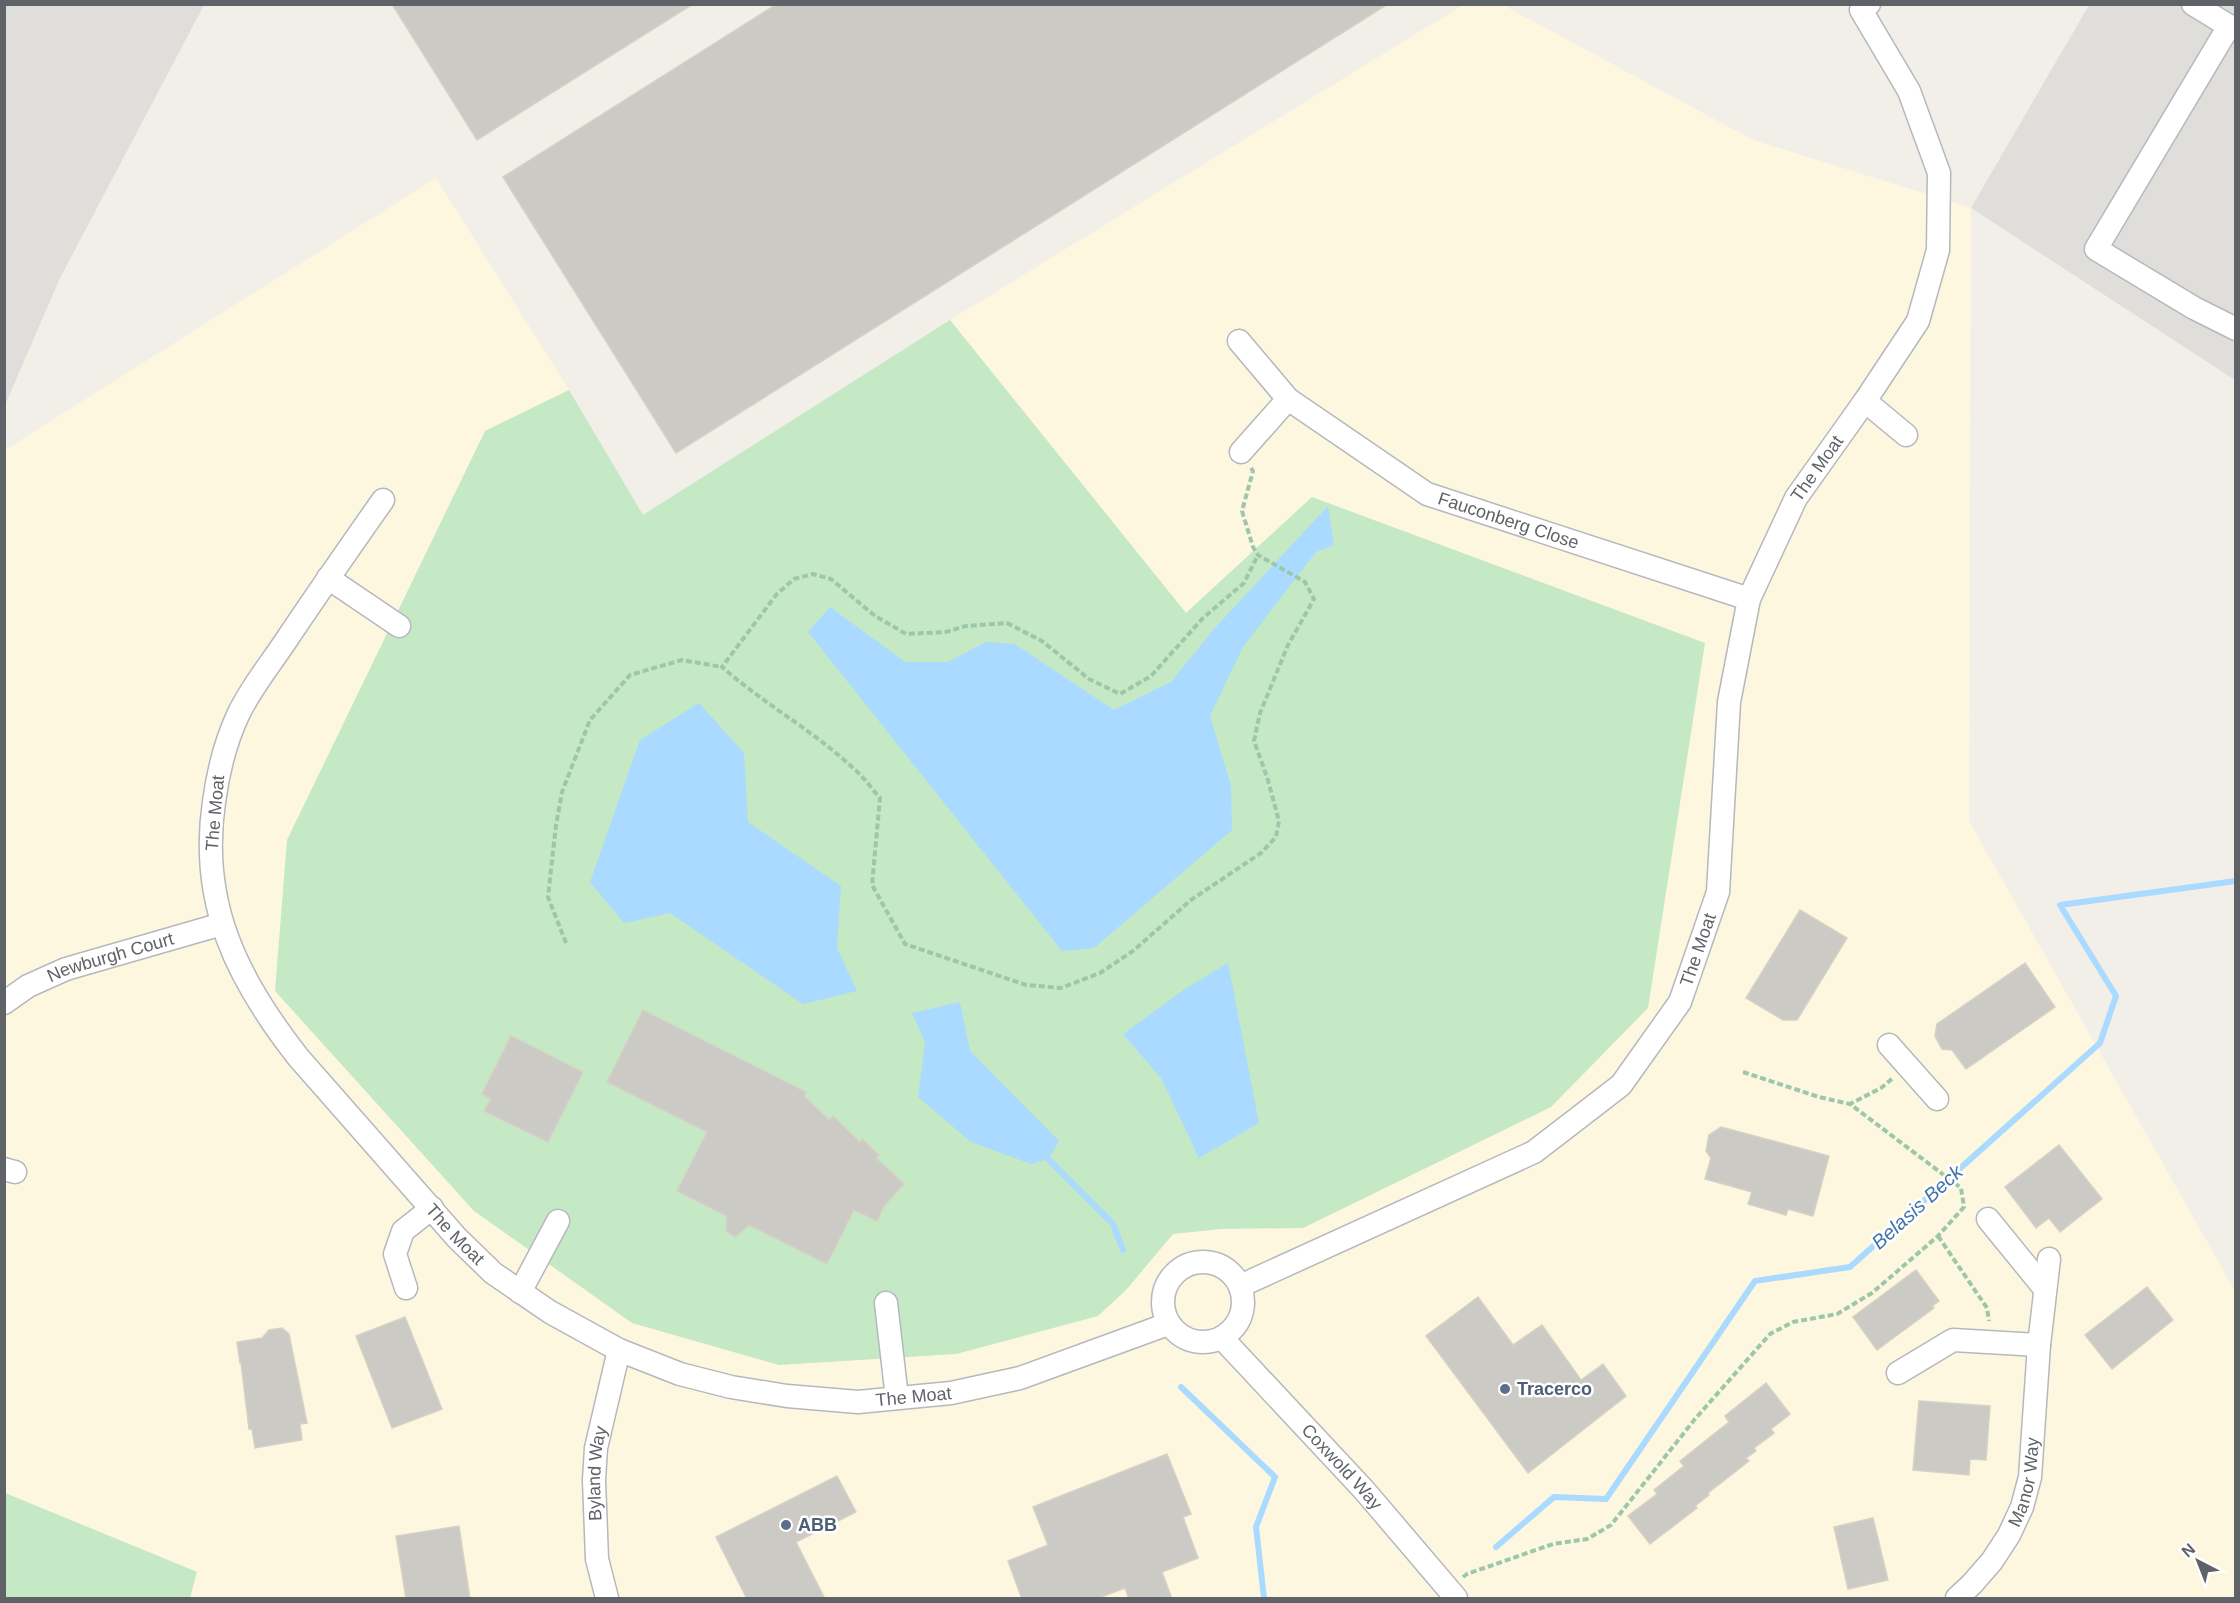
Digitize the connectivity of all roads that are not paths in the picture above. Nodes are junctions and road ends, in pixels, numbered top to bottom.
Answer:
1 (1869, 4) edge
2 (2193, 4) edge
3 (2233, 22) edge
4 (2235, 329) edge
5 (1239, 341) dead end
6 (1288, 399) junction
7 (1865, 401) junction
8 (1906, 435) dead end
9 (1241, 452) road end
10 (383, 500) dead end
11 (328, 578) junction
12 (1749, 599) junction
13 (399, 626) dead end
14 (222, 924) junction
15 (4, 1003) edge
16 (1889, 1044) dead end
17 (1937, 1099) dead end
18 (432, 1208) junction
19 (1988, 1219) dead end
20 (558, 1221) dead end
21 (2049, 1259) dead end
22 (1240, 1286) junction
23 (406, 1288) dead end
24 (2045, 1289) junction
25 (520, 1292) junction
26 (886, 1303) dead end
27 (1168, 1324) junction
28 (1222, 1338) junction
29 (2039, 1345) junction
30 (619, 1350) junction
31 (1898, 1373) dead end
32 (897, 1398) junction
33 (1452, 1594) edge
34 (607, 1599) edge
35 (1957, 1599) edge

1 - 7 street, The Moat
2 - 3 street
3 - 4 street
5 - 6 street, Fauconberg Close
6 - 9 street
6 - 12 street, Fauconberg Close
7 - 8 street
7 - 12 street, The Moat
10 - 11 street, The Moat
11 - 13 street
11 - 14 street, The Moat
12 - 22 street, The Moat
14 - 15 street, Newburgh Court
14 - 18 street, The Moat
16 - 17 street
18 - 23 street
18 - 25 street, The Moat
19 - 24 street
20 - 25 street
21 - 24 street, Manor Way
22 - 27 street
22 - 28 street
24 - 29 street, Manor Way
25 - 30 street, The Moat
26 - 32 street
27 - 28 street
27 - 32 street, The Moat
28 - 33 street, Coxwold Way
29 - 31 street
29 - 35 street, Manor Way
30 - 32 street, The Moat
30 - 34 street, Byland Way

